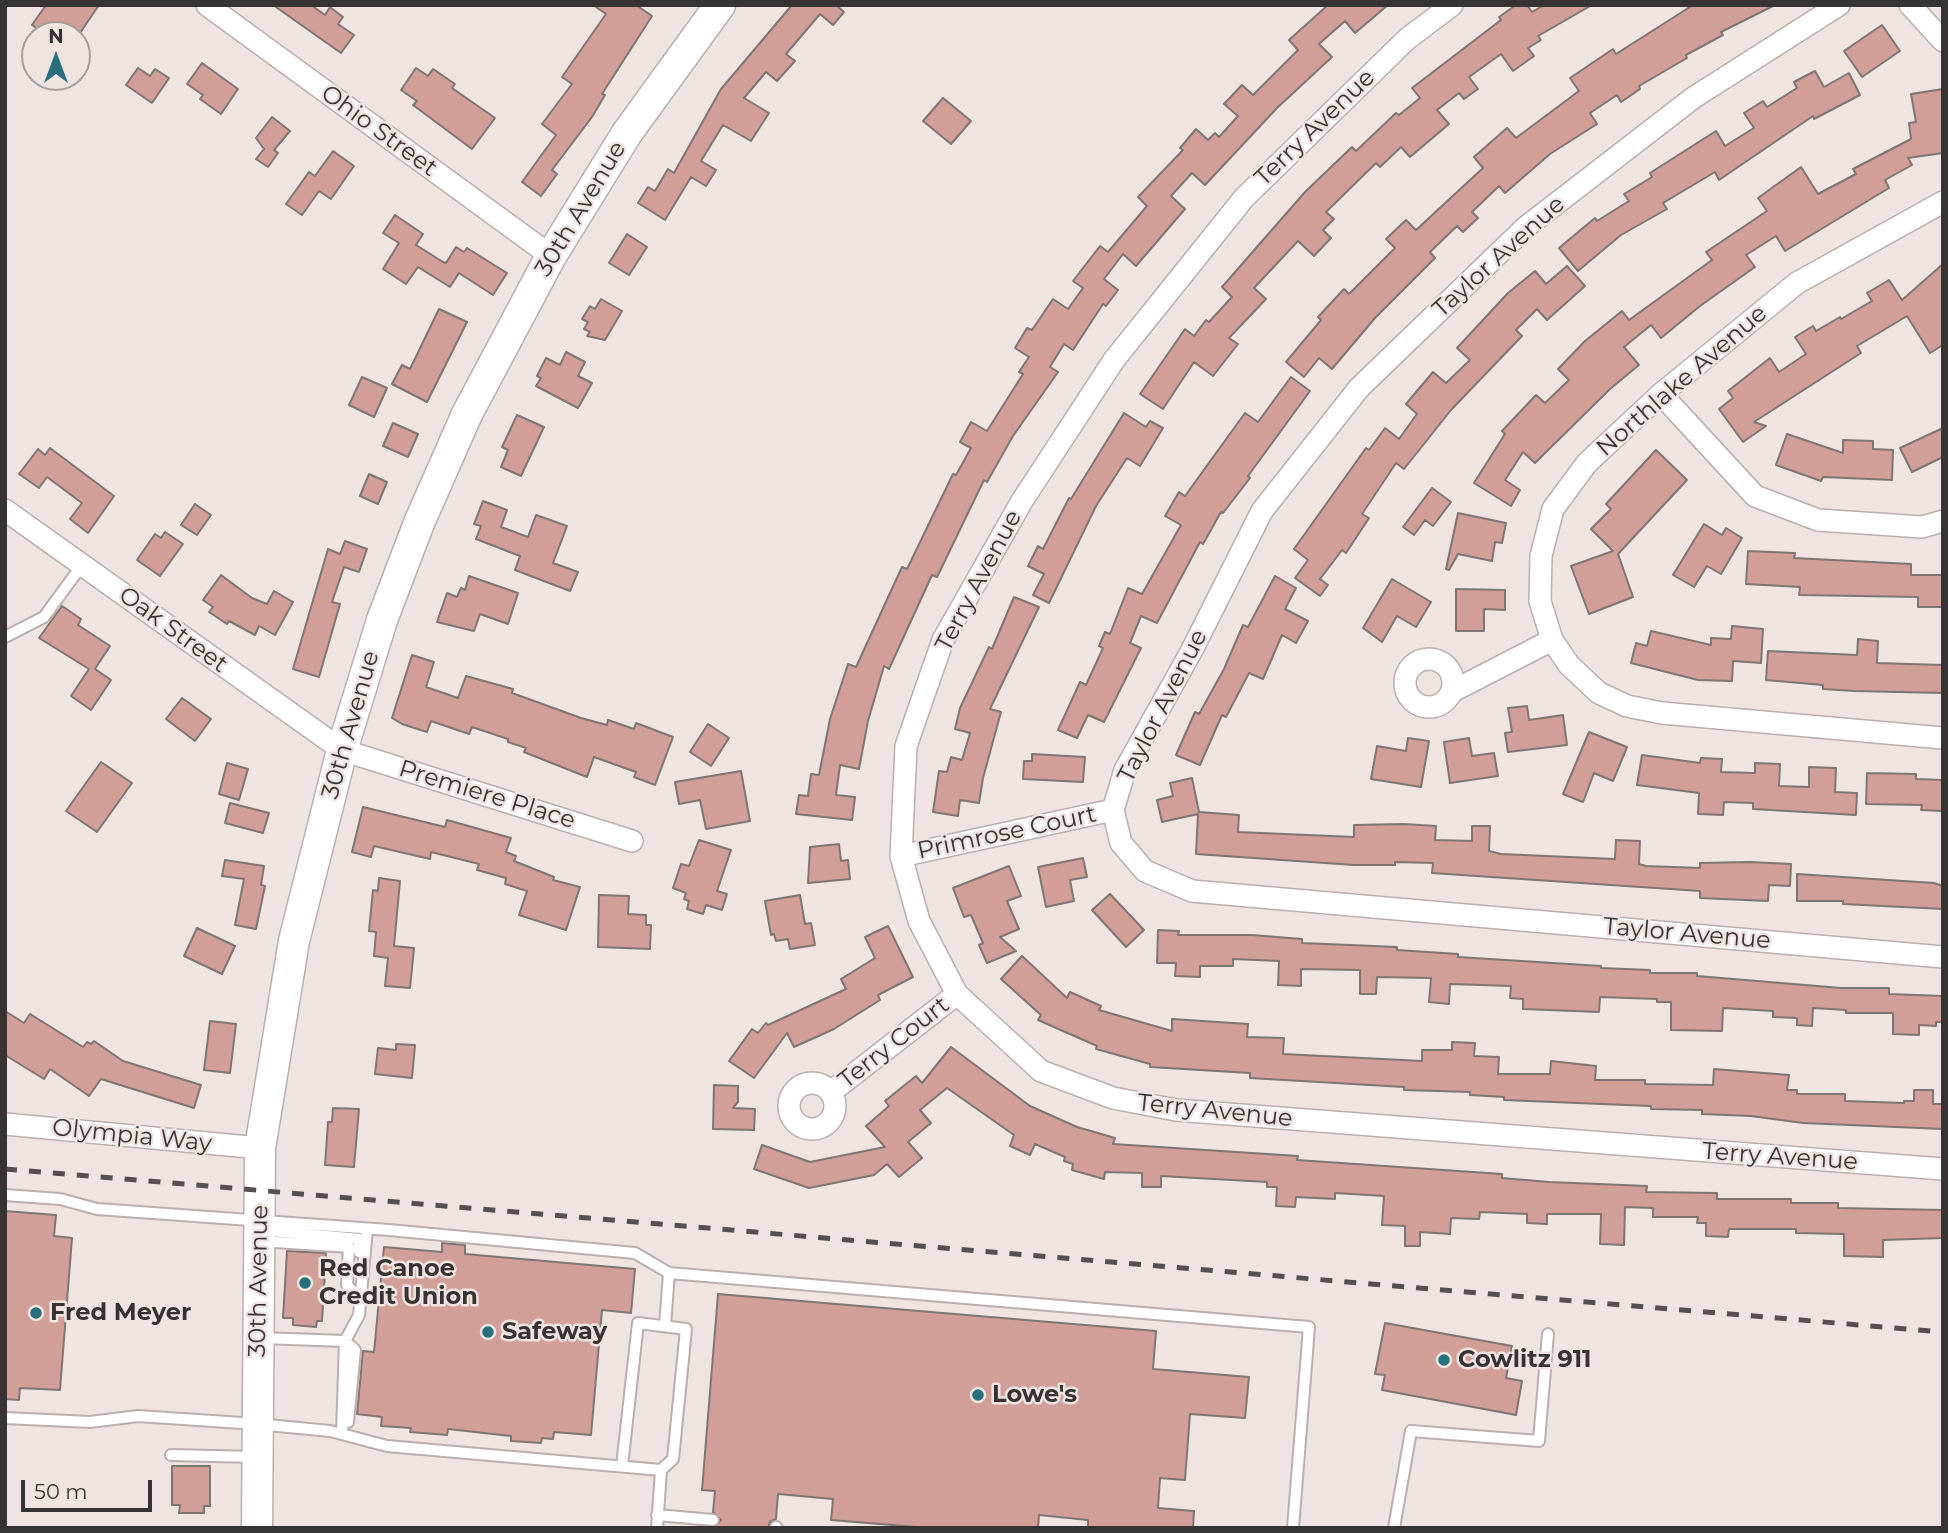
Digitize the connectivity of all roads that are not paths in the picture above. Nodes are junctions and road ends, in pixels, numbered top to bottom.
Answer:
1 (208, 5) edge
2 (720, 5) edge
3 (1451, 5) edge
4 (1839, 5) edge
5 (1910, 5) edge
6 (1943, 41) edge
7 (1943, 202) edge
8 (551, 256) junction
9 (1661, 394) junction
10 (5, 510) edge
11 (1943, 521) edge
12 (82, 565) junction
13 (5, 638) edge
14 (1552, 640) junction
15 (1452, 691) dead end
16 (1943, 738) edge
17 (342, 750) junction
18 (1113, 810) junction
19 (632, 841) dead end
20 (901, 856) junction
21 (1943, 957) edge
22 (957, 994) junction
23 (831, 1093) dead end
24 (5, 1124) edge
25 (260, 1148) junction
26 (1943, 1170) edge
27 (5, 1195) edge
28 (367, 1229) junction
29 (257, 1230) junction
30 (670, 1273) junction
31 (361, 1300) junction
32 (665, 1326) junction
33 (1548, 1334) dead end
34 (257, 1338) junction
35 (345, 1341) junction
36 (5, 1418) edge
37 (257, 1424) junction
38 (342, 1434) junction
39 (172, 1455) dead end
40 (257, 1457) junction
41 (622, 1466) junction
42 (661, 1469) junction
43 (657, 1515) junction
44 (713, 1520) dead end
45 (257, 1528) edge
46 (657, 1528) edge
47 (1293, 1528) edge
48 (1394, 1528) edge

1 - 8 street, Ohio Street
2 - 8 street, 30th Avenue
3 - 20 street, Terry Avenue
4 - 18 street, Taylor Avenue
5 - 6 street
7 - 9 street, Northlake Avenue
8 - 17 street, 30th Avenue
9 - 11 street
9 - 14 street, Northlake Avenue
10 - 12 street, Oak Street
12 - 13 lane
12 - 17 street, Oak Street
14 - 15 street
14 - 16 street, Northlake Avenue
17 - 19 street, Premiere Place
17 - 25 street, 30th Avenue
18 - 20 street, Primrose Court
18 - 21 street, Taylor Avenue
20 - 22 street, Terry Avenue
22 - 23 street, Terry Court
22 - 26 street, Terry Avenue
24 - 25 street, Olympia Way
25 - 29 street, 30th Avenue
27 - 29 lane
28 - 29 lane
28 - 30 lane
28 - 31 lane
29 - 31 lane
29 - 34 street, 30th Avenue
30 - 32 lane
30 - 47 lane
31 - 35 lane
32 - 41 lane
32 - 42 lane
33 - 48 lane
34 - 35 lane
34 - 37 street, 30th Avenue
35 - 38 lane
36 - 37 lane
37 - 38 lane
37 - 40 street, 30th Avenue
38 - 41 lane
39 - 40 lane
40 - 45 street, 30th Avenue
41 - 42 lane
42 - 43 lane
43 - 44 lane
43 - 46 lane

